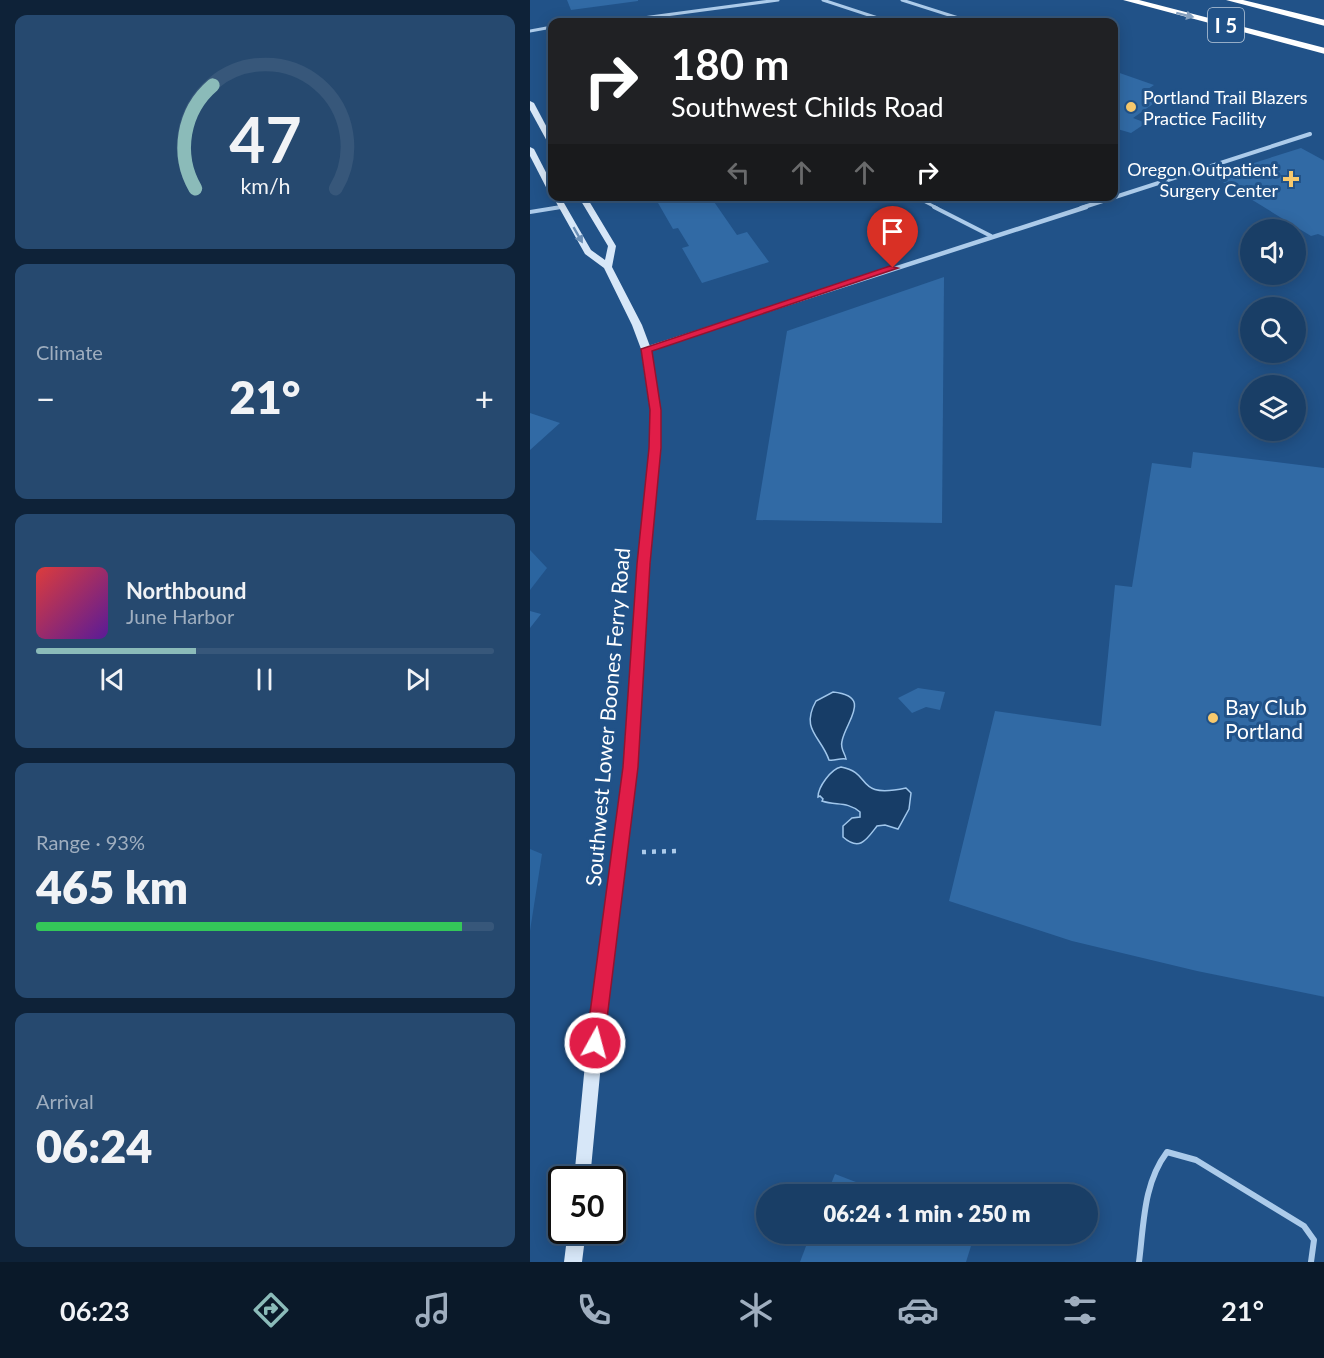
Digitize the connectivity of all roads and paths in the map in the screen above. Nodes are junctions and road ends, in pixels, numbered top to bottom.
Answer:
1 (778, 0) edge
2 (823, 0) edge
3 (902, 0) edge
4 (1128, 0) edge
5 (1231, 0) edge
6 (643, 18) edge
7 (878, 18) edge
8 (958, 18) edge
9 (1325, 23) edge
10 (548, 28) edge
11 (530, 31) edge
12 (1325, 51) edge
13 (530, 103) edge
14 (1310, 134) dead end
15 (548, 137) edge
16 (530, 148) edge
17 (548, 183) edge
18 (1118, 196) edge
19 (558, 201) edge
20 (585, 201) edge
21 (924, 201) edge
22 (1101, 201) edge
23 (561, 207) junction
24 (530, 212) edge
25 (992, 236) junction
26 (608, 267) junction
27 (646, 349) junction
28 (677, 851) dead end
29 (620, 853) junction
30 (583, 1166) edge
31 (575, 1244) edge
32 (573, 1262) edge
33 (1139, 1262) edge
34 (1311, 1262) edge

1 - 6 lane
2 - 7 lane
3 - 8 lane
4 -> 12 highway, I 5
5 - 9 highway, I 5
10 - 11 lane
13 - 15 main road
14 - 18 street
16 - 17 main road
19 - 23 main road, Southwest Lower Boones Ferry Road
20 - 26 main road, Southwest Lower Boones Ferry Road
21 - 25 lane
22 - 25 street
23 - 24 lane
23 -> 26 main road, Southwest Lower Boones Ferry Road
25 - 27 street
26 - 27 main road, Southwest Lower Boones Ferry Road
27 - 29 main road, Southwest Lower Boones Ferry Road
28 - 29 path
29 - 30 main road, Southwest Lower Boones Ferry Road
31 - 32 main road
33 - 34 lane

